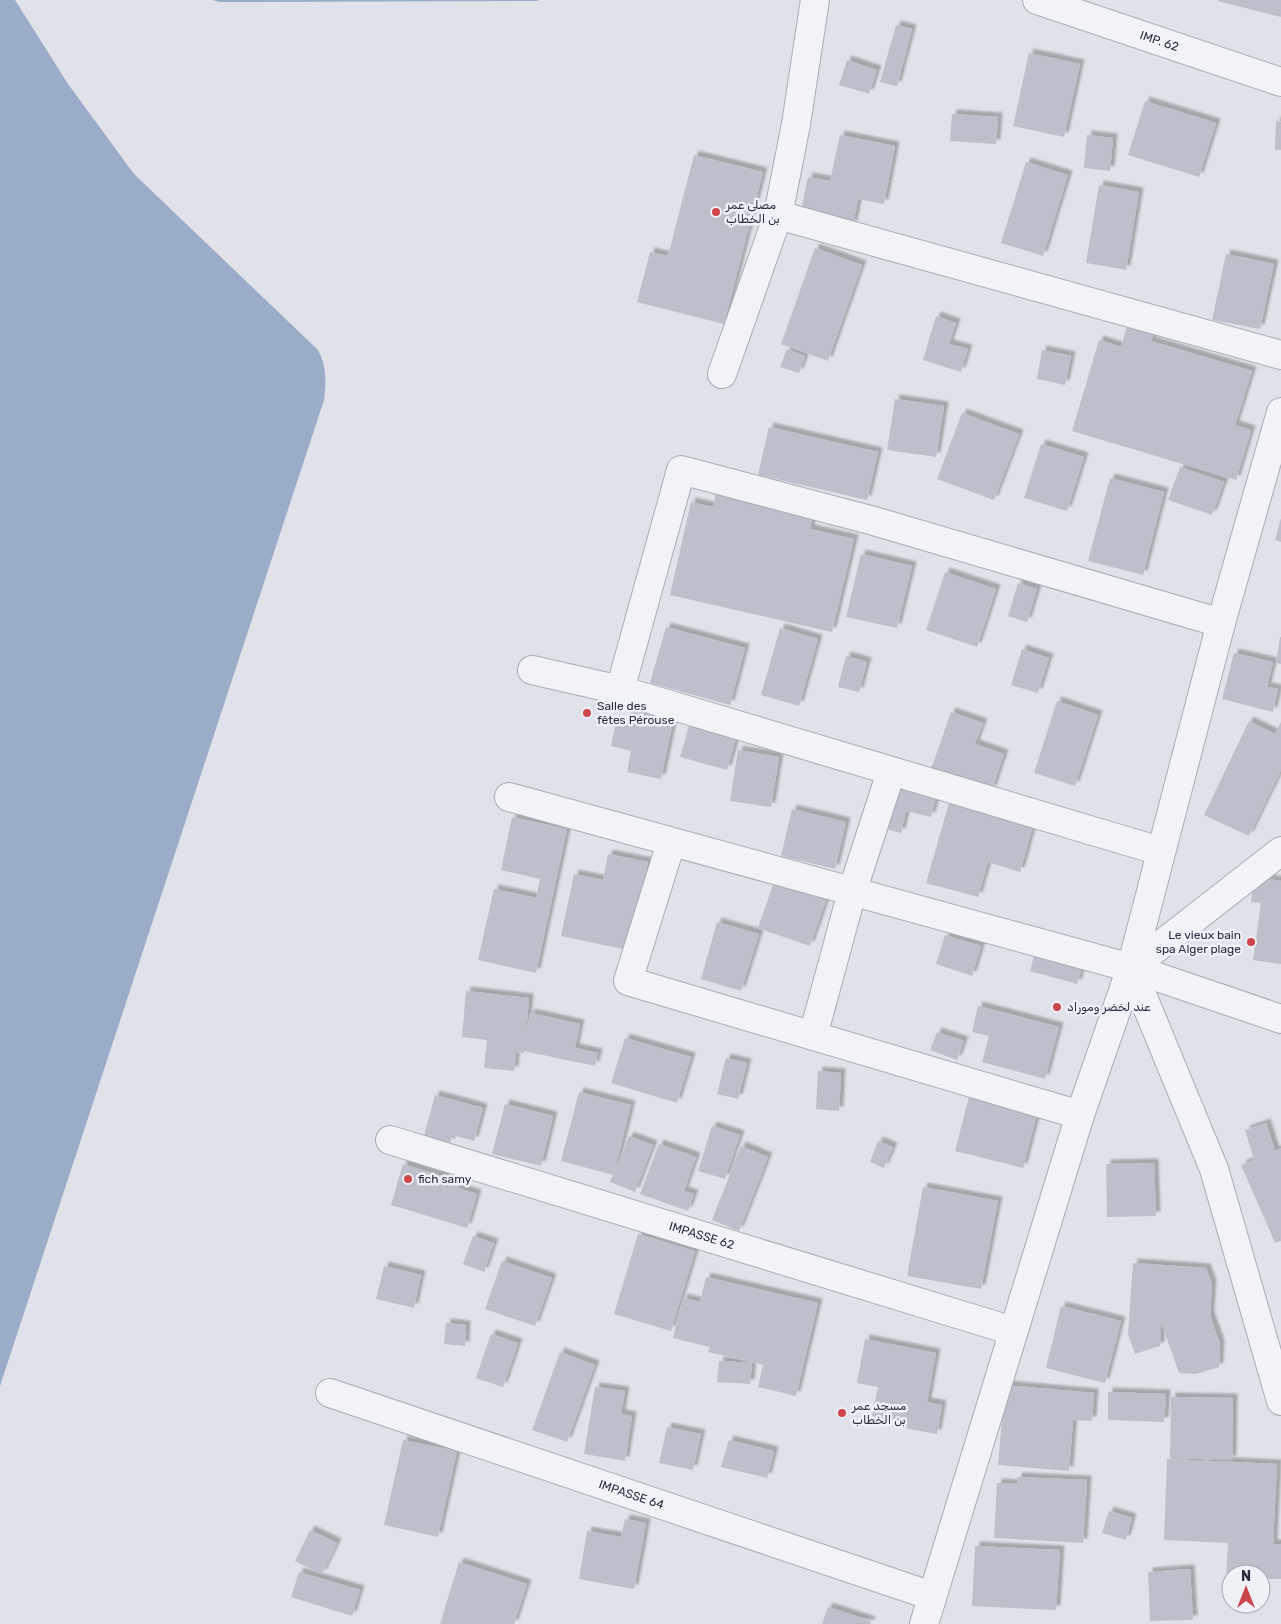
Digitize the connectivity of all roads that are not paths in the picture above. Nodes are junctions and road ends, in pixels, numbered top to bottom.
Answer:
1 (815, 0) edge
2 (1037, 0) edge
3 (1281, 82) edge
4 (778, 215) junction
5 (1281, 355) edge
6 (722, 374) dead end
7 (1281, 412) edge
8 (1221, 623) junction
9 (532, 670) dead end
10 (620, 690) junction
11 (891, 772) junction
12 (509, 797) dead end
13 (671, 843) junction
14 (1160, 850) junction
15 (1281, 851) edge
16 (852, 892) junction
17 (1131, 968) junction
18 (1281, 1019) edge
19 (813, 1036) junction
20 (1080, 1115) junction
21 (390, 1140) dead end
22 (1013, 1331) junction
23 (330, 1393) dead end
24 (1281, 1401) edge
25 (932, 1596) junction
26 (924, 1624) edge

1 - 4 street
2 - 3 street, IMP. 62
4 - 5 street
4 - 6 street
7 - 8 street
8 - 10 street
8 - 14 street
9 - 10 street
10 - 11 street
11 - 14 street
11 - 16 street
12 - 13 street
13 - 16 street
13 - 19 street
14 - 17 street
15 - 17 street
16 - 17 street
16 - 19 street
17 - 18 street
17 - 20 street
17 - 24 street
19 - 20 street
20 - 22 street
21 - 22 street, IMPASSE 62
22 - 25 street
23 - 25 street, IMPASSE 64
25 - 26 street

